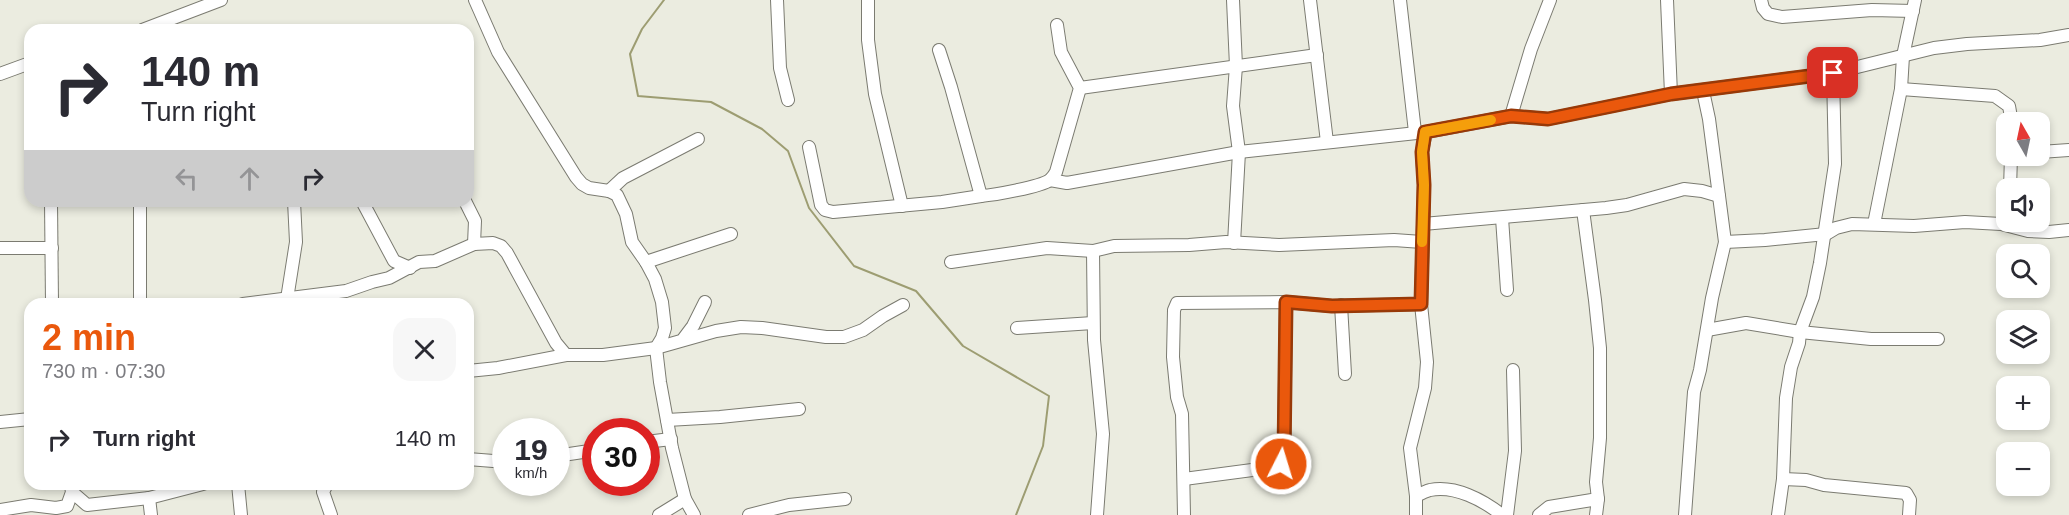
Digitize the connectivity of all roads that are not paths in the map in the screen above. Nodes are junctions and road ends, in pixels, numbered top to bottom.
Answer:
1 (221, 0) edge
2 (475, 0) edge
3 (777, 0) edge
4 (868, 0) edge
5 (1233, 0) edge
6 (1310, 0) edge
7 (1400, 0) edge
8 (1550, 0) edge
9 (1666, 0) edge
10 (1761, 0) edge
11 (1914, 6) edge
12 (158, 24) edge
13 (1057, 25) dead end
14 (2069, 35) edge
15 (939, 50) dead end
16 (1317, 55) junction
17 (1903, 56) junction
18 (24, 65) edge
19 (1236, 66) junction
20 (1833, 73) junction
21 (0, 74) edge
22 (1080, 88) junction
23 (1901, 89) junction
24 (1703, 91) junction
25 (1671, 94) junction
26 (788, 100) dead end
27 (2010, 112) edge
28 (1511, 116) junction
29 (1420, 132) junction
30 (698, 140) dead end
31 (1327, 142) junction
32 (809, 147) dead end
33 (2069, 150) edge
34 (2050, 151) edge
35 (1239, 152) junction
36 (1050, 180) junction
37 (609, 191) junction
38 (981, 196) junction
39 (1719, 196) junction
40 (902, 206) junction
41 (51, 207) edge
42 (140, 207) edge
43 (294, 207) edge
44 (365, 207) edge
45 (468, 207) edge
46 (1583, 210) junction
47 (1502, 218) junction
48 (1996, 223) edge
49 (1423, 224) junction
50 (1874, 224) junction
51 (2069, 230) edge
52 (2050, 232) edge
53 (731, 234) dead end
54 (1826, 234) junction
55 (1422, 242) junction
56 (1725, 242) junction
57 (1234, 243) junction
58 (474, 244) junction
59 (0, 248) edge
60 (52, 248) junction
61 (1093, 250) junction
62 (951, 261) dead end
63 (646, 262) junction
64 (410, 268) junction
65 (1507, 290) dead end
66 (52, 298) edge
67 (140, 298) edge
68 (287, 298) edge
69 (294, 298) edge
70 (705, 302) dead end
71 (1286, 302) junction
72 (1421, 304) junction
73 (903, 305) dead end
74 (1341, 305) junction
75 (1709, 316) junction
76 (1093, 323) junction
77 (1729, 326) junction
78 (1017, 328) dead end
79 (1707, 330) junction
80 (1800, 332) junction
81 (684, 339) junction
82 (1938, 339) dead end
83 (656, 348) junction
84 (566, 355) junction
85 (474, 370) edge
86 (1513, 370) dead end
87 (1345, 374) dead end
88 (799, 409) dead end
89 (24, 420) edge
90 (667, 420) junction
91 (0, 422) edge
92 (670, 439) junction
93 (660, 440) edge
94 (474, 459) edge
95 (492, 461) edge
96 (1184, 479) junction
97 (1783, 479) junction
98 (72, 490) edge
99 (74, 490) edge
100 (180, 490) edge
101 (239, 490) edge
102 (324, 490) edge
103 (1416, 496) junction
104 (150, 498) junction
105 (685, 499) junction
106 (845, 499) dead end
107 (1598, 499) junction
108 (87, 505) junction
109 (0, 510) edge
110 (68, 511) edge
111 (151, 515) edge
112 (242, 515) edge
113 (331, 515) edge
114 (659, 515) edge
115 (694, 515) edge
116 (749, 515) edge
117 (1097, 515) edge
118 (1185, 515) edge
119 (1416, 515) edge
120 (1502, 515) edge
121 (1507, 515) edge
122 (1539, 515) edge
123 (1596, 515) edge
124 (1684, 515) edge
125 (1778, 515) edge
126 (1909, 515) edge

1 - 12 street
2 - 37 street
3 - 26 street
4 - 40 street
5 - 19 street
6 - 16 street
7 - 29 street
8 - 28 street
9 - 25 street
10 - 11 street
11 - 17 street
13 - 22 street
14 - 17 street
15 - 38 street
16 - 19 street
16 - 31 street
17 - 20 street
17 - 23 street
18 - 21 street
19 - 22 street
19 - 35 street
20 - 24 street
20 - 54 street
22 - 36 street
23 - 27 street
23 - 50 street
24 - 25 street
24 - 39 street
25 - 28 street
28 - 29 street
29 - 31 street
29 - 49 street
30 - 37 street
31 - 35 street
32 - 40 street
33 - 34 street
35 - 36 street
35 - 57 street
36 - 38 street
37 - 63 street
38 - 40 street
39 - 46 street
39 - 56 street
41 - 60 street
42 - 67 street
43 - 68 street
44 - 64 street
45 - 58 street
46 - 47 street
46 - 107 street
47 - 49 street
47 - 65 street
48 - 50 street
49 - 55 street
50 - 54 street
51 - 52 street
53 - 63 street
54 - 56 street
54 - 80 street
55 - 57 street
55 - 72 street
56 - 75 street
57 - 61 street
58 - 64 street
58 - 84 street
59 - 60 street
60 - 66 street
61 - 62 street
61 - 76 street
63 - 83 street
64 - 69 street
70 - 81 street
71 - 74 street
71 - 96 street
71 - 96 street
72 - 74 street
72 - 103 street
73 - 81 street
74 - 87 street
75 - 77 street
75 - 79 street
76 - 78 street
76 - 117 street
77 - 79 street
77 - 80 street
79 - 124 street
80 - 82 street
80 - 97 street
81 - 83 street
83 - 84 street
83 - 90 street
84 - 85 street
86 - 121 street
88 - 90 street
89 - 91 street
90 - 92 street
92 - 93 street
92 - 105 street
94 - 95 street
96 - 118 street
97 - 125 street
97 - 126 street
98 - 110 street
99 - 108 street
100 - 104 street
101 - 112 street
102 - 113 street
103 - 119 street
103 - 120 street
104 - 108 street
104 - 111 street
105 - 114 street
105 - 115 street
106 - 116 street
107 - 122 street
107 - 123 street
108 - 110 street
109 - 110 street

